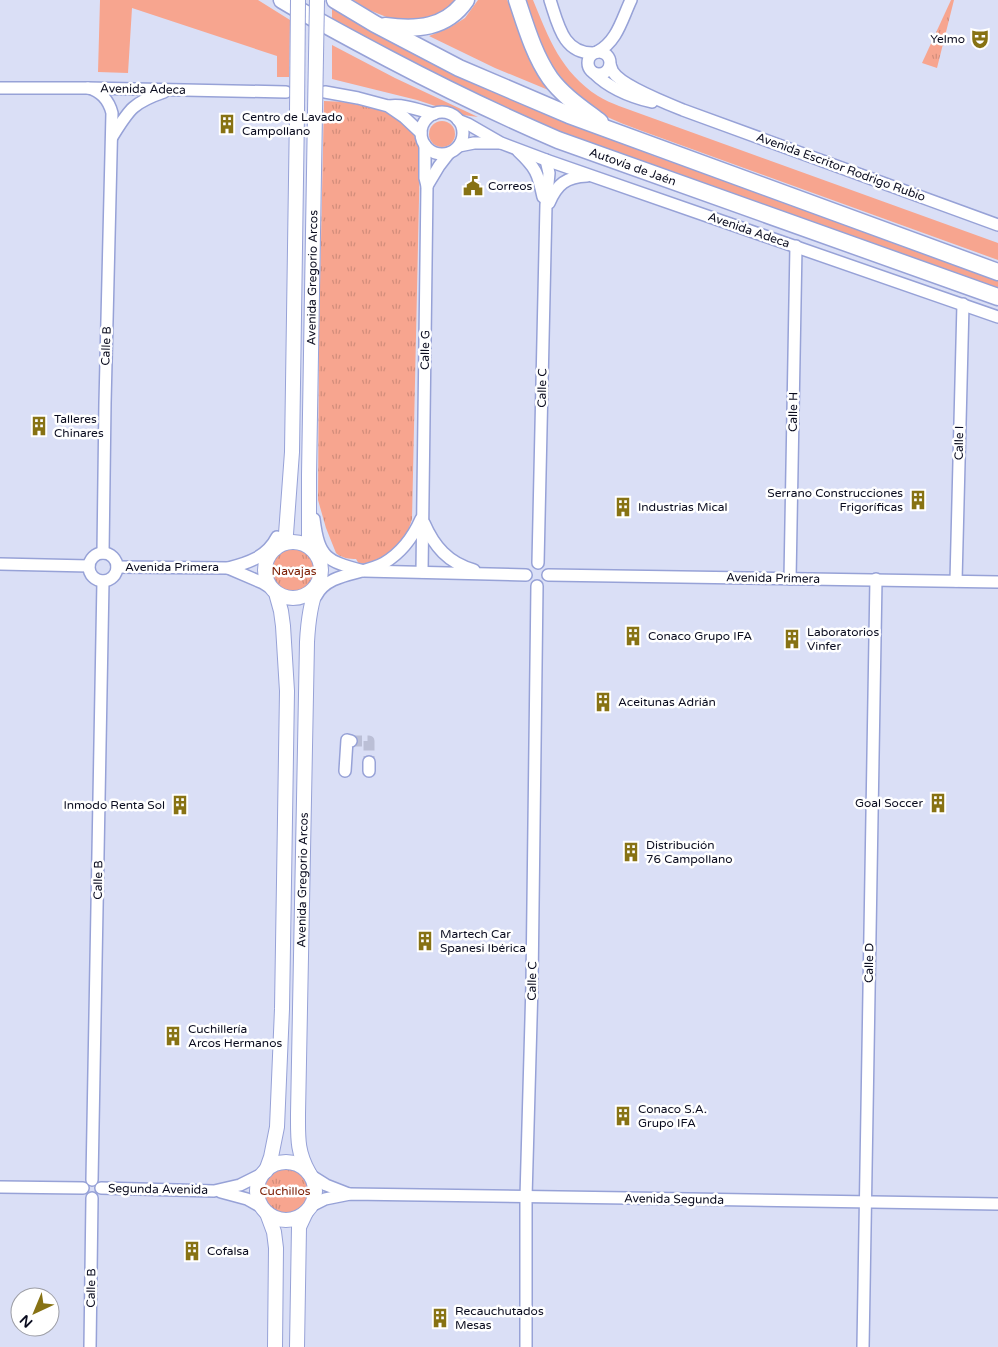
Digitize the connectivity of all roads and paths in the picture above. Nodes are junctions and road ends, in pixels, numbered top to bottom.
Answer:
1 (270, 0) edge
2 (282, 0) edge
3 (298, 0) edge
4 (317, 0) edge
5 (335, 0) edge
6 (466, 0) edge
7 (518, 0) edge
8 (550, 0) edge
9 (631, 0) edge
10 (375, 24) junction
11 (614, 39) junction
12 (596, 53) junction
13 (610, 63) junction
14 (594, 73) junction
15 (0, 88) edge
16 (88, 88) junction
17 (171, 89) junction
18 (286, 92) dead end
19 (325, 92) dead end
20 (388, 106) junction
21 (683, 110) junction
22 (434, 114) junction
23 (458, 120) junction
24 (611, 131) junction
25 (111, 139) junction
26 (423, 139) junction
27 (558, 140) junction
28 (501, 143) junction
29 (459, 146) junction
30 (513, 146) junction
31 (449, 153) junction
32 (546, 160) junction
33 (592, 176) junction
34 (539, 177) junction
35 (427, 186) junction
36 (546, 212) junction
37 (998, 225) edge
38 (796, 246) junction
39 (998, 272) edge
40 (998, 297) edge
41 (963, 304) junction
42 (998, 317) edge
43 (423, 516) junction
44 (103, 553) junction
45 (269, 553) junction
46 (321, 556) junction
47 (538, 563) junction
48 (0, 564) edge
49 (89, 566) junction
50 (117, 567) junction
51 (228, 568) junction
52 (364, 571) junction
53 (422, 572) junction
54 (492, 574) junction
55 (526, 575) junction
56 (548, 575) junction
57 (790, 579) junction
58 (876, 580) junction
59 (103, 581) junction
60 (956, 581) junction
61 (998, 582) edge
62 (321, 585) junction
63 (537, 586) junction
64 (274, 591) junction
65 (351, 741) dead end
66 (345, 771) dead end
67 (265, 1172) junction
68 (309, 1174) junction
69 (92, 1180) junction
70 (0, 1186) edge
71 (83, 1188) junction
72 (101, 1188) junction
73 (214, 1190) junction
74 (350, 1194) junction
75 (526, 1197) junction
76 (92, 1198) junction
77 (865, 1200) junction
78 (998, 1204) edge
79 (309, 1209) junction
80 (265, 1210) junction
81 (90, 1347) edge
82 (275, 1347) edge
83 (297, 1347) edge
84 (526, 1347) edge
85 (863, 1347) edge

1 - 27 highway
2 - 27 highway, Autovía de Jaén
3 - 45 main road, Avenida Gregorio Arcos, bridge
4 - 46 main road, Avenida Gregorio Arcos, bridge
5 - 10 highway
6 - 10 highway
7 - 24 highway
8 - 12 street
9 - 11 street
10 - 24 highway
11 - 12 street
11 - 13 street
12 - 13 street
12 - 14 street
13 - 14 street
13 - 21 street, Avenida Escritor Rodrigo Rubio
14 - 21 street, Avenida Escritor Rodrigo Rubio
15 - 16 street, Avenida Adeca
16 - 17 street, Avenida Adeca
16 - 25 street, Calle B
17 - 18 street, Avenida Adeca
17 - 25 street, Calle B
19 - 20 street
20 - 22 street
20 - 26 street
21 - 37 street, Avenida Escritor Rodrigo Rubio
22 - 23 street
22 - 26 street
23 - 28 street, Avenida Adeca
23 - 29 street
24 - 39 highway
25 - 44 street, Calle B
26 - 31 street
26 - 35 street, Calle G
27 - 40 highway, Autovía de Jaén
28 - 29 street, Avenida Adeca
28 - 30 street, Avenida Adeca
29 - 31 street
30 - 32 street, Avenida Adeca
30 - 34 street, Calle C
31 - 35 street
32 - 33 street, Avenida Adeca
32 - 34 street
32 - 36 street, Calle C
33 - 36 street, Calle C
33 - 38 street, Avenida Adeca
34 - 36 street, Calle C
35 - 43 street, Calle G
36 - 47 street, Calle C
38 - 41 street, Avenida Adeca
38 - 57 street, Calle H
41 - 42 street, Avenida Adeca
41 - 60 street, Calle I
43 - 52 street, Calle G
43 - 53 street, Calle G
43 - 54 street, Calle G
44 - 49 street
44 - 50 street
45 - 46 main road
45 - 51 street, Avenida Primera
45 - 64 main road
46 - 52 street
46 - 62 main road
47 - 55 street
47 - 56 street
48 - 49 street
49 - 59 street
50 - 51 street, Avenida Primera
50 - 59 street
51 - 64 street, Avenida Primera
52 - 53 street
52 - 62 street
53 - 54 street
54 - 55 street
55 - 63 street
56 - 57 street, Avenida Primera
56 - 63 street
57 - 58 street, Avenida Primera
58 - 60 street, Avenida Primera
58 - 77 street, Calle D
59 - 69 street, Calle B
60 - 61 street, Avenida Primera
62 - 64 main road
62 - 68 main road, Avenida Gregorio Arcos
63 - 75 street, Calle C
64 - 67 main road, Avenida Gregorio Arcos
65 - 66 street
67 - 68 main road
67 - 73 street
67 - 80 main road
68 - 74 street, Avenida Segunda
68 - 79 main road
69 - 71 street
69 - 72 street
70 - 71 street
71 - 76 street
72 - 73 street, Segunda Avenida
72 - 76 street
73 - 80 street
74 - 75 street, Avenida Segunda
74 - 79 street, Avenida Segunda
75 - 77 street, Avenida Segunda
75 - 84 street, Calle C
76 - 81 street, Calle B
77 - 78 street, Avenida Segunda
77 - 85 street, Calle D
79 - 80 main road
79 - 83 main road
80 - 82 main road

